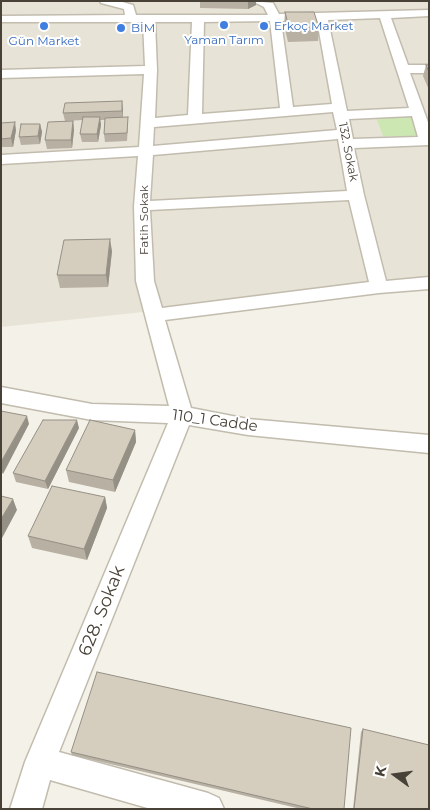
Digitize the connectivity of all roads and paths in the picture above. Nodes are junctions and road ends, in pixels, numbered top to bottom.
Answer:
1 (105, 1) edge
2 (256, 1) edge
3 (398, 1) edge
4 (305, 5) dead end
5 (429, 13) edge
6 (384, 14) junction
7 (402, 14) junction
8 (316, 17) junction
9 (275, 18) junction
10 (1, 19) edge
11 (198, 19) junction
12 (131, 20) junction
13 (149, 20) junction
14 (402, 69) junction
15 (429, 69) edge
16 (151, 70) junction
17 (1, 74) edge
18 (287, 111) junction
19 (340, 111) junction
20 (417, 112) junction
21 (195, 118) junction
22 (148, 123) junction
23 (345, 139) junction
24 (428, 141) edge
25 (146, 151) junction
26 (1, 160) edge
27 (356, 195) junction
28 (142, 206) junction
29 (429, 283) edge
30 (379, 287) junction
31 (154, 315) junction
32 (1, 395) edge
33 (182, 415) junction
34 (429, 444) edge
35 (40, 762) junction
36 (26, 809) edge
37 (208, 809) edge

1 - 12 street
2 - 9 street
3 - 7 street
4 - 8 street, 132. Sokak
5 - 7 street
6 - 7 street
6 - 8 street
6 - 14 street
8 - 9 street
8 - 19 street, 132. Sokak
9 - 11 street
9 - 18 street
10 - 12 street
11 - 13 street
11 - 21 street
12 - 13 street
13 - 16 street, Fatih Sokak
14 - 15 street
14 - 20 street
16 - 17 street
16 - 22 street, Fatih Sokak
18 - 19 street
18 - 21 street
19 - 20 street
19 - 23 street, 132. Sokak
20 - 24 street
21 - 22 street
22 - 25 street, Fatih Sokak
23 - 24 street
23 - 25 street
23 - 27 street, 132. Sokak
25 - 26 street
25 - 28 street, Fatih Sokak
27 - 28 street
27 - 30 street, 132. Sokak
28 - 31 street, Fatih Sokak
29 - 30 street
30 - 31 street
31 - 33 street, Fatih Sokak
32 - 33 street, 110_1 Cadde
33 - 34 street, 110_1 Cadde
33 - 35 street, 628. Sokak
35 - 36 street, 628. Sokak
35 - 37 street

